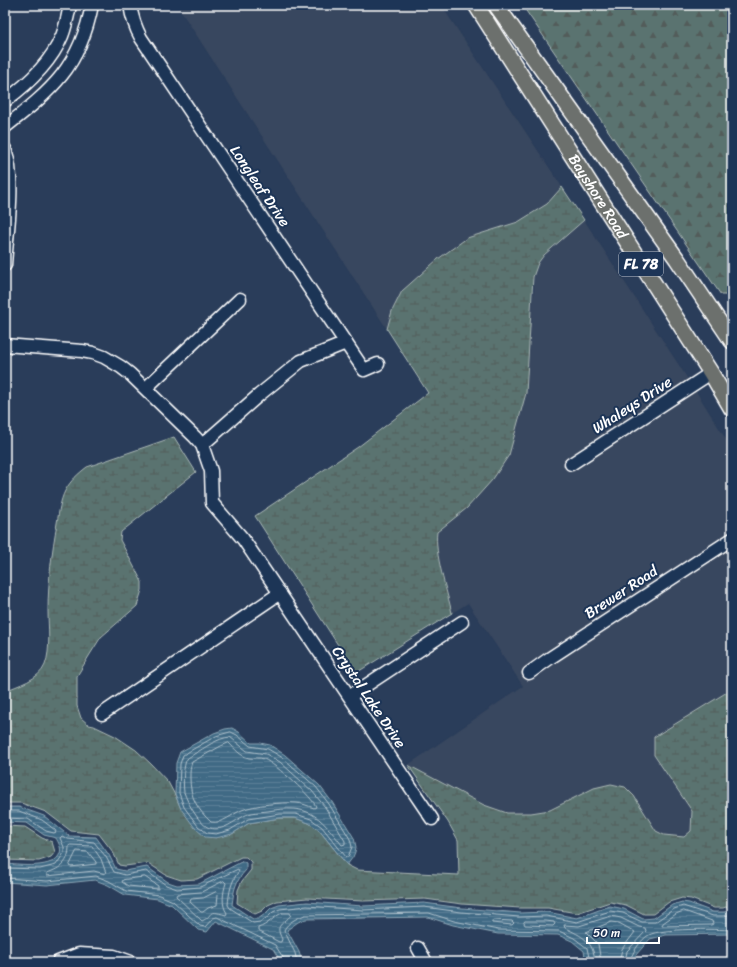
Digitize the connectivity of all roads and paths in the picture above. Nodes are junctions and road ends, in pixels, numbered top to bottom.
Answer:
1 (70, 5) edge
2 (92, 5) edge
3 (130, 5) edge
4 (476, 5) edge
5 (496, 5) edge
6 (5, 100) edge
7 (5, 127) edge
8 (597, 148) junction
9 (5, 149) edge
10 (576, 162) junction
11 (5, 265) edge
12 (240, 299) dead end
13 (732, 341) edge
14 (346, 343) junction
15 (5, 345) edge
16 (378, 364) dead end
17 (711, 373) junction
18 (146, 388) junction
19 (732, 409) edge
20 (202, 445) junction
21 (571, 464) dead end
22 (732, 539) edge
23 (280, 593) junction
24 (462, 622) dead end
25 (529, 673) dead end
26 (350, 696) junction
27 (102, 714) dead end
28 (432, 819) dead end
29 (418, 948) dead end
30 (58, 962) edge
31 (131, 962) edge
32 (426, 962) edge

1 - 6 street
2 - 7 street
3 - 14 street, Longleaf Drive
4 - 10 main road, Bayshore Road / FL 78
5 - 8 main road, Bayshore Road / FL 78
8 - 10 main road
8 - 13 main road, Bayshore Road / FL 78
9 - 11 street
10 - 17 main road, Bayshore Road / FL 78
12 - 18 street
14 - 16 street, Longleaf Drive
14 - 20 street
15 - 18 street, Crystal Lake Drive
17 - 19 main road, Bayshore Road / FL 78
17 - 21 street, Whaleys Drive
18 - 20 street, Crystal Lake Drive
20 - 23 street, Crystal Lake Drive
22 - 25 street, Brewer Road
23 - 26 street, Crystal Lake Drive
23 - 27 street
24 - 26 street
26 - 28 street, Crystal Lake Drive
29 - 32 street
30 - 31 street

